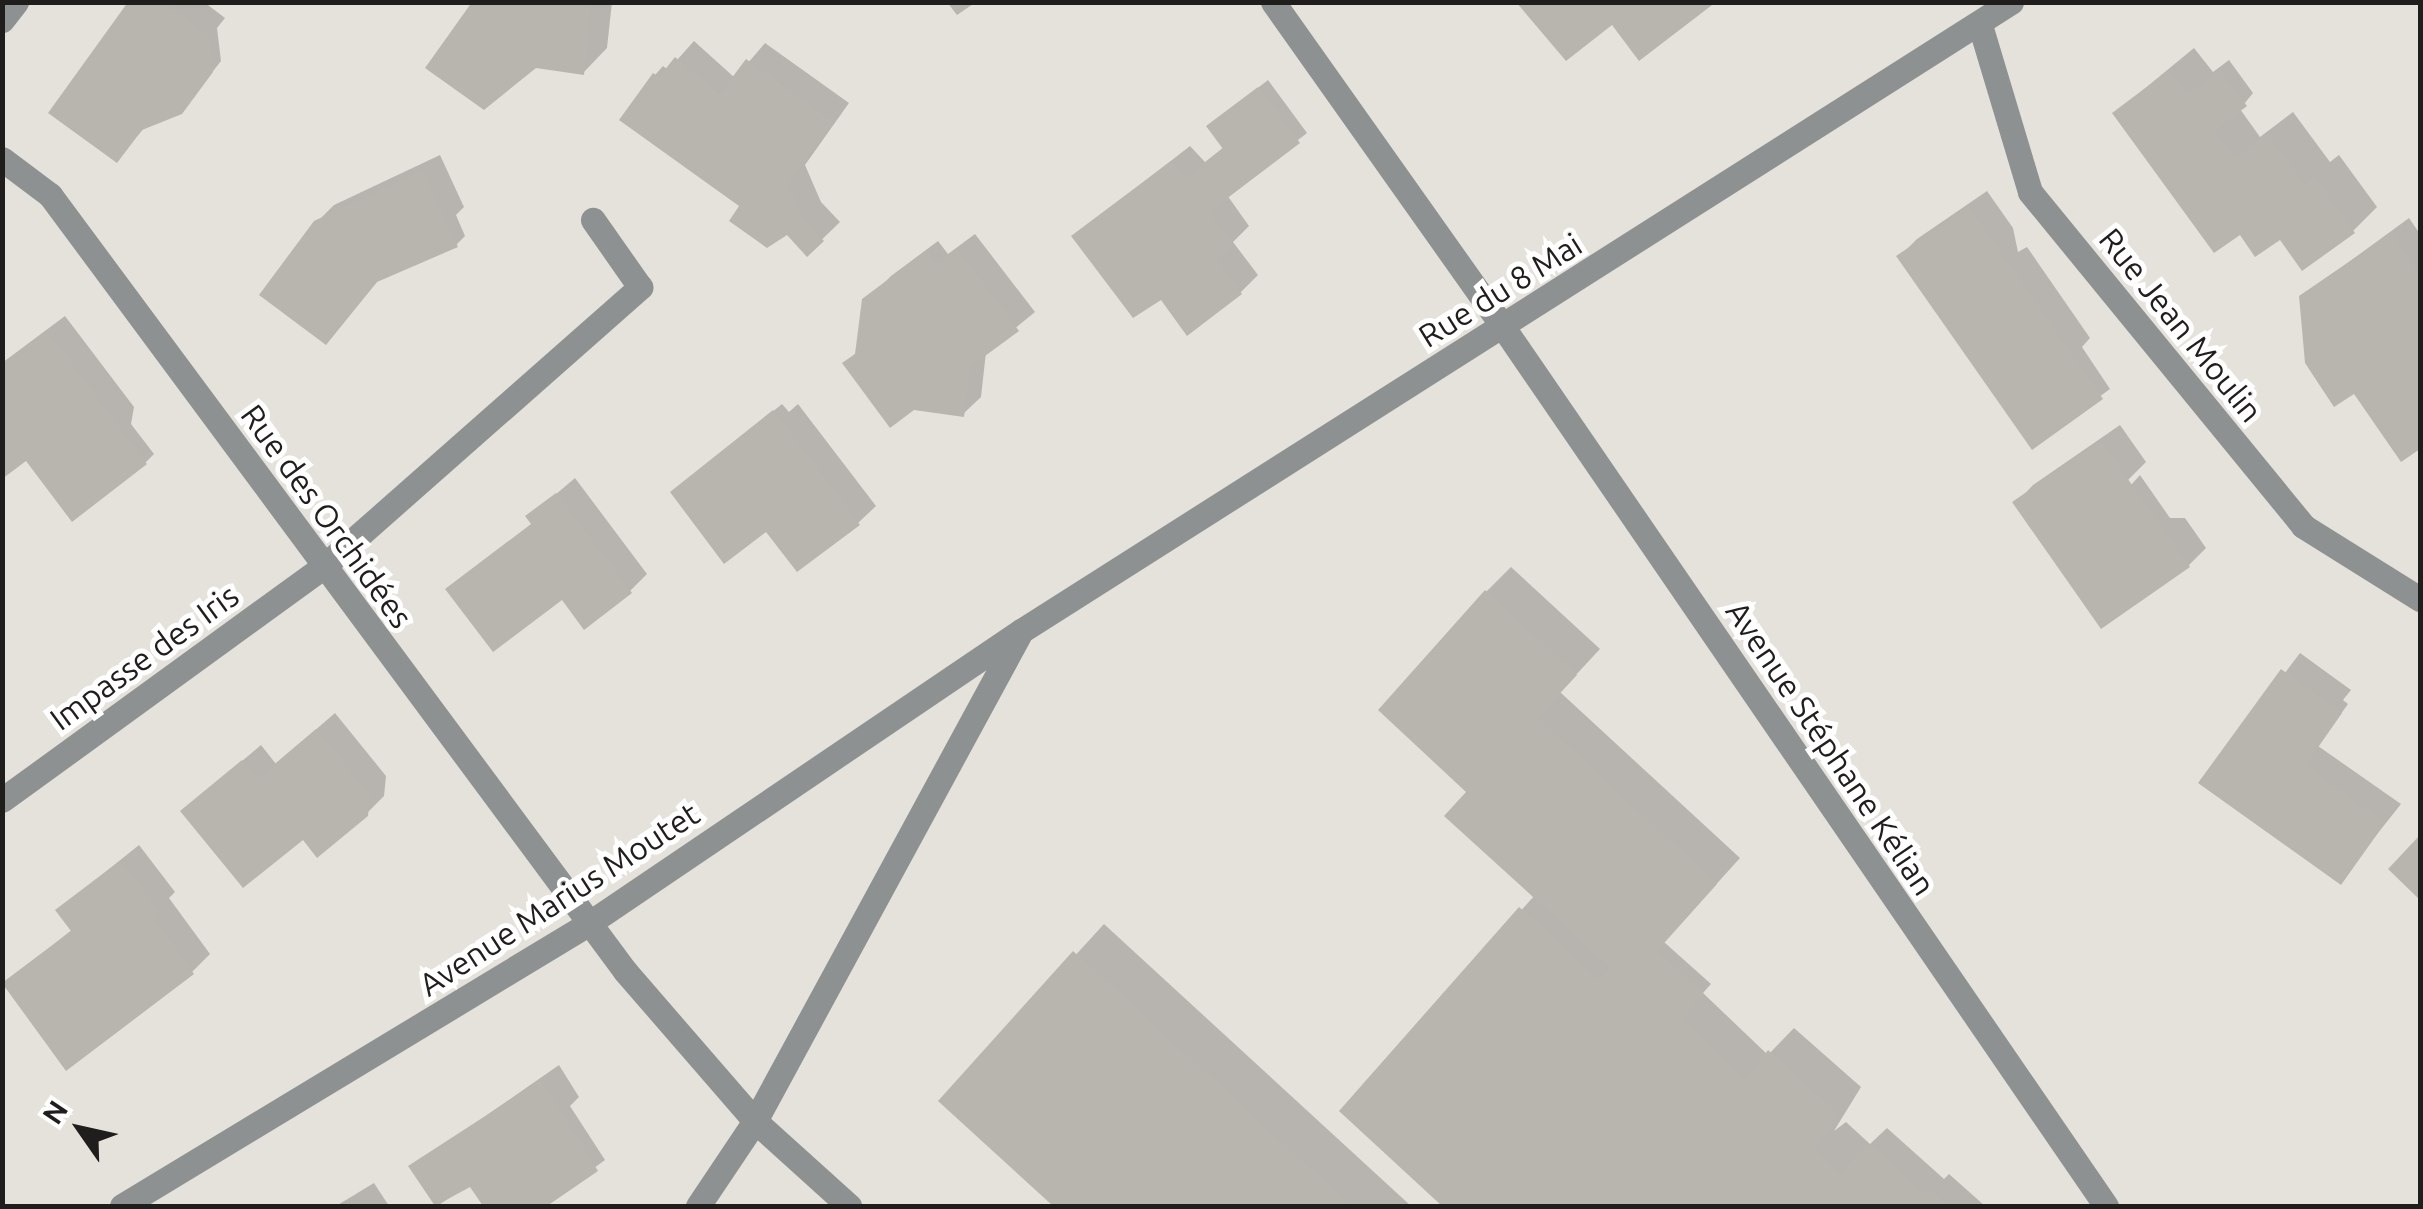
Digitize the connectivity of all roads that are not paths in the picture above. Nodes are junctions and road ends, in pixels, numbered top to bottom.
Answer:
1 (16, 2) edge
2 (1273, 2) edge
3 (2011, 2) edge
4 (2, 20) edge
5 (1980, 25) junction
6 (2, 159) edge
7 (593, 220) dead end
8 (1502, 327) junction
9 (324, 566) junction
10 (2420, 600) edge
11 (1021, 630) junction
12 (2, 800) edge
13 (588, 924) junction
14 (755, 1121) junction
15 (122, 1206) edge
16 (698, 1206) edge
17 (849, 1206) edge
18 (2106, 1206) edge

1 - 4 street
2 - 8 street, Avenue Stéphane Kélian
3 - 5 street, Rue du 8 Mai
5 - 8 street, Rue du 8 Mai
5 - 10 street, Rue Jean Moulin
6 - 9 street, Rue des Orchidées
7 - 9 street, Impasse des Iris
8 - 11 street, Rue du 8 Mai
8 - 18 street, Avenue Stéphane Kélian
9 - 12 street, Impasse des Iris
9 - 13 street, Rue des Orchidées
11 - 13 street, Avenue Marius Moutet
11 - 14 street
13 - 14 street, Rue des Orchidées
13 - 15 street, Avenue Marius Moutet
14 - 16 street
14 - 17 street, Rue des Orchidées

